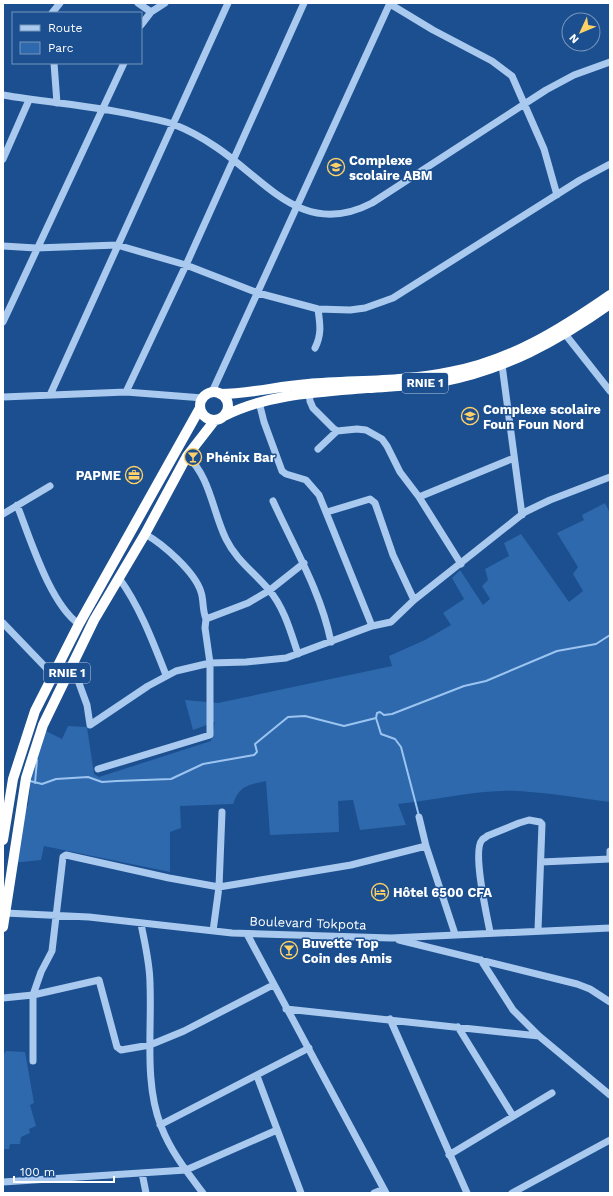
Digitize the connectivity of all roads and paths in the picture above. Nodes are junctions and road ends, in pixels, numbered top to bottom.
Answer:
1 (60, 3) edge
2 (138, 3) edge
3 (165, 3) edge
4 (228, 3) edge
5 (304, 3) edge
6 (390, 3) edge
7 (53, 12) edge
8 (151, 12) junction
9 (142, 24) edge
10 (610, 62) edge
11 (54, 64) edge
12 (124, 64) edge
13 (3, 95) edge
14 (29, 100) junction
15 (57, 103) junction
16 (524, 106) junction
17 (103, 109) junction
18 (173, 124) junction
19 (3, 159) edge
20 (234, 160) junction
21 (610, 164) edge
22 (557, 195) junction
23 (298, 206) junction
24 (117, 245) junction
25 (3, 246) edge
26 (36, 248) junction
27 (186, 265) junction
28 (258, 293) junction
29 (610, 295) edge
30 (609, 306) edge
31 (318, 309) junction
32 (3, 322) edge
33 (565, 334) junction
34 (315, 348) dead end
35 (502, 365) junction
36 (610, 391) edge
37 (126, 392) junction
38 (216, 393) junction
39 (309, 393) junction
40 (50, 395) junction
41 (3, 397) edge
42 (259, 402) junction
43 (202, 403) junction
44 (220, 418) junction
45 (337, 431) junction
46 (318, 449) dead end
47 (187, 456) junction
48 (514, 458) junction
49 (610, 477) edge
50 (50, 486) dead end
51 (419, 498) junction
52 (273, 501) dead end
53 (17, 505) junction
54 (327, 512) junction
55 (3, 514) edge
56 (522, 515) junction
57 (145, 534) junction
58 (304, 563) junction
59 (461, 564) junction
60 (119, 578) junction
61 (270, 590) junction
62 (414, 600) junction
63 (206, 620) junction
64 (3, 623) edge
65 (79, 624) junction
66 (372, 626) junction
67 (331, 642) junction
68 (298, 654) junction
69 (210, 663) junction
70 (72, 664) junction
71 (52, 674) junction
72 (166, 675) junction
73 (98, 769) dead end
74 (222, 812) dead end
75 (419, 817) dead end
76 (3, 840) edge
77 (426, 846) junction
78 (610, 851) edge
79 (610, 859) edge
80 (541, 862) junction
81 (219, 887) junction
82 (5, 913) junction
83 (55, 915) junction
84 (141, 924) junction
85 (3, 926) edge
86 (610, 928) edge
87 (538, 930) junction
88 (213, 931) junction
89 (490, 932) junction
90 (247, 934) junction
91 (455, 934) junction
92 (391, 938) junction
93 (481, 960) junction
94 (273, 985) junction
95 (33, 995) junction
96 (3, 998) edge
97 (610, 1002) edge
98 (286, 1010) junction
99 (390, 1019) junction
100 (458, 1027) junction
101 (539, 1036) junction
102 (150, 1045) junction
103 (309, 1048) junction
104 (33, 1061) dead end
105 (256, 1076) junction
106 (552, 1093) dead end
107 (610, 1095) edge
108 (513, 1116) junction
109 (160, 1125) junction
110 (277, 1130) junction
111 (610, 1140) edge
112 (449, 1155) junction
113 (186, 1170) junction
114 (142, 1173) junction
115 (3, 1182) edge
116 (385, 1191) edge
117 (146, 1193) edge
118 (203, 1193) edge
119 (300, 1193) edge
120 (374, 1193) edge
121 (467, 1193) edge
122 (512, 1193) edge

1 - 7 street
2 - 8 street
3 - 8 street
4 - 18 street
5 - 20 street
6 - 16 street
6 - 23 street
8 - 9 street
10 - 16 street
11 - 15 street
12 - 17 street
13 - 14 street
14 - 15 street
14 - 19 street
15 - 17 street
16 - 22 street
16 - 23 street
17 - 18 street
17 - 26 street
18 - 20 street
18 - 24 street
20 - 23 street
20 - 27 street
21 - 22 street
22 - 31 street
23 - 28 street
24 - 26 street
24 - 27 street
24 - 40 street
25 - 26 street
26 - 32 street
27 - 28 street
27 - 37 street
28 - 31 street
28 - 38 street
29 - 38 highway, RNIE 1
30 - 33 highway, RNIE 1
31 - 34 street
33 - 35 highway, RNIE 1
33 - 36 street
35 - 39 highway, RNIE 1
35 - 48 street
37 - 40 street
37 - 43 street
38 - 43 highway, RNIE 1
38 - 44 highway
39 - 42 highway, RNIE 1
39 - 45 street
40 - 41 street
42 - 44 highway, RNIE 1
42 - 54 street
43 - 44 highway
43 - 65 highway, RNIE 1
44 - 47 highway, RNIE 1
45 - 46 street
45 - 51 street
47 - 57 highway, RNIE 1
47 - 61 street
48 - 51 street
48 - 56 street
49 - 56 street
50 - 53 street
51 - 59 street
52 - 58 street
53 - 55 street
53 - 65 street
54 - 62 street
54 - 66 street
56 - 59 street
57 - 60 highway, RNIE 1
57 - 63 street
58 - 61 street
58 - 67 street
59 - 62 street
60 - 70 highway, RNIE 1
60 - 72 street
61 - 63 street
61 - 68 street
62 - 66 street
63 - 69 street
64 - 71 street
65 - 71 highway, RNIE 1
66 - 67 street
67 - 68 street
68 - 69 street
69 - 72 street
69 - 73 street
70 - 72 street
70 - 82 highway, RNIE 1
71 - 76 highway, RNIE 1
74 - 81 street
75 - 77 street
77 - 81 street
77 - 91 street
78 - 79 street
79 - 80 street
80 - 87 street
80 - 89 street
81 - 83 street
81 - 88 street
82 - 83 street, Boulevard Tokpota
82 - 85 highway, RNIE 1
83 - 84 street, Boulevard Tokpota
83 - 95 street
84 - 88 street, Boulevard Tokpota
84 - 102 street
86 - 87 street, Boulevard Tokpota
87 - 89 street, Boulevard Tokpota
88 - 90 street, Boulevard Tokpota
89 - 91 street, Boulevard Tokpota
90 - 92 street, Boulevard Tokpota
90 - 94 street
91 - 92 street, Boulevard Tokpota
92 - 93 street
93 - 97 street
93 - 101 street
94 - 98 street
94 - 102 street
95 - 96 street
95 - 102 street
95 - 104 street
98 - 99 street
98 - 103 street
99 - 100 street
99 - 112 street
100 - 101 street
100 - 108 street
101 - 107 street
102 - 109 street
103 - 105 street
103 - 116 street
105 - 109 street
105 - 110 street
106 - 108 street
108 - 112 street
109 - 113 street
110 - 113 street
110 - 119 street
111 - 122 street
112 - 121 street
113 - 114 street
113 - 118 street
114 - 115 street
114 - 117 street
116 - 120 street

